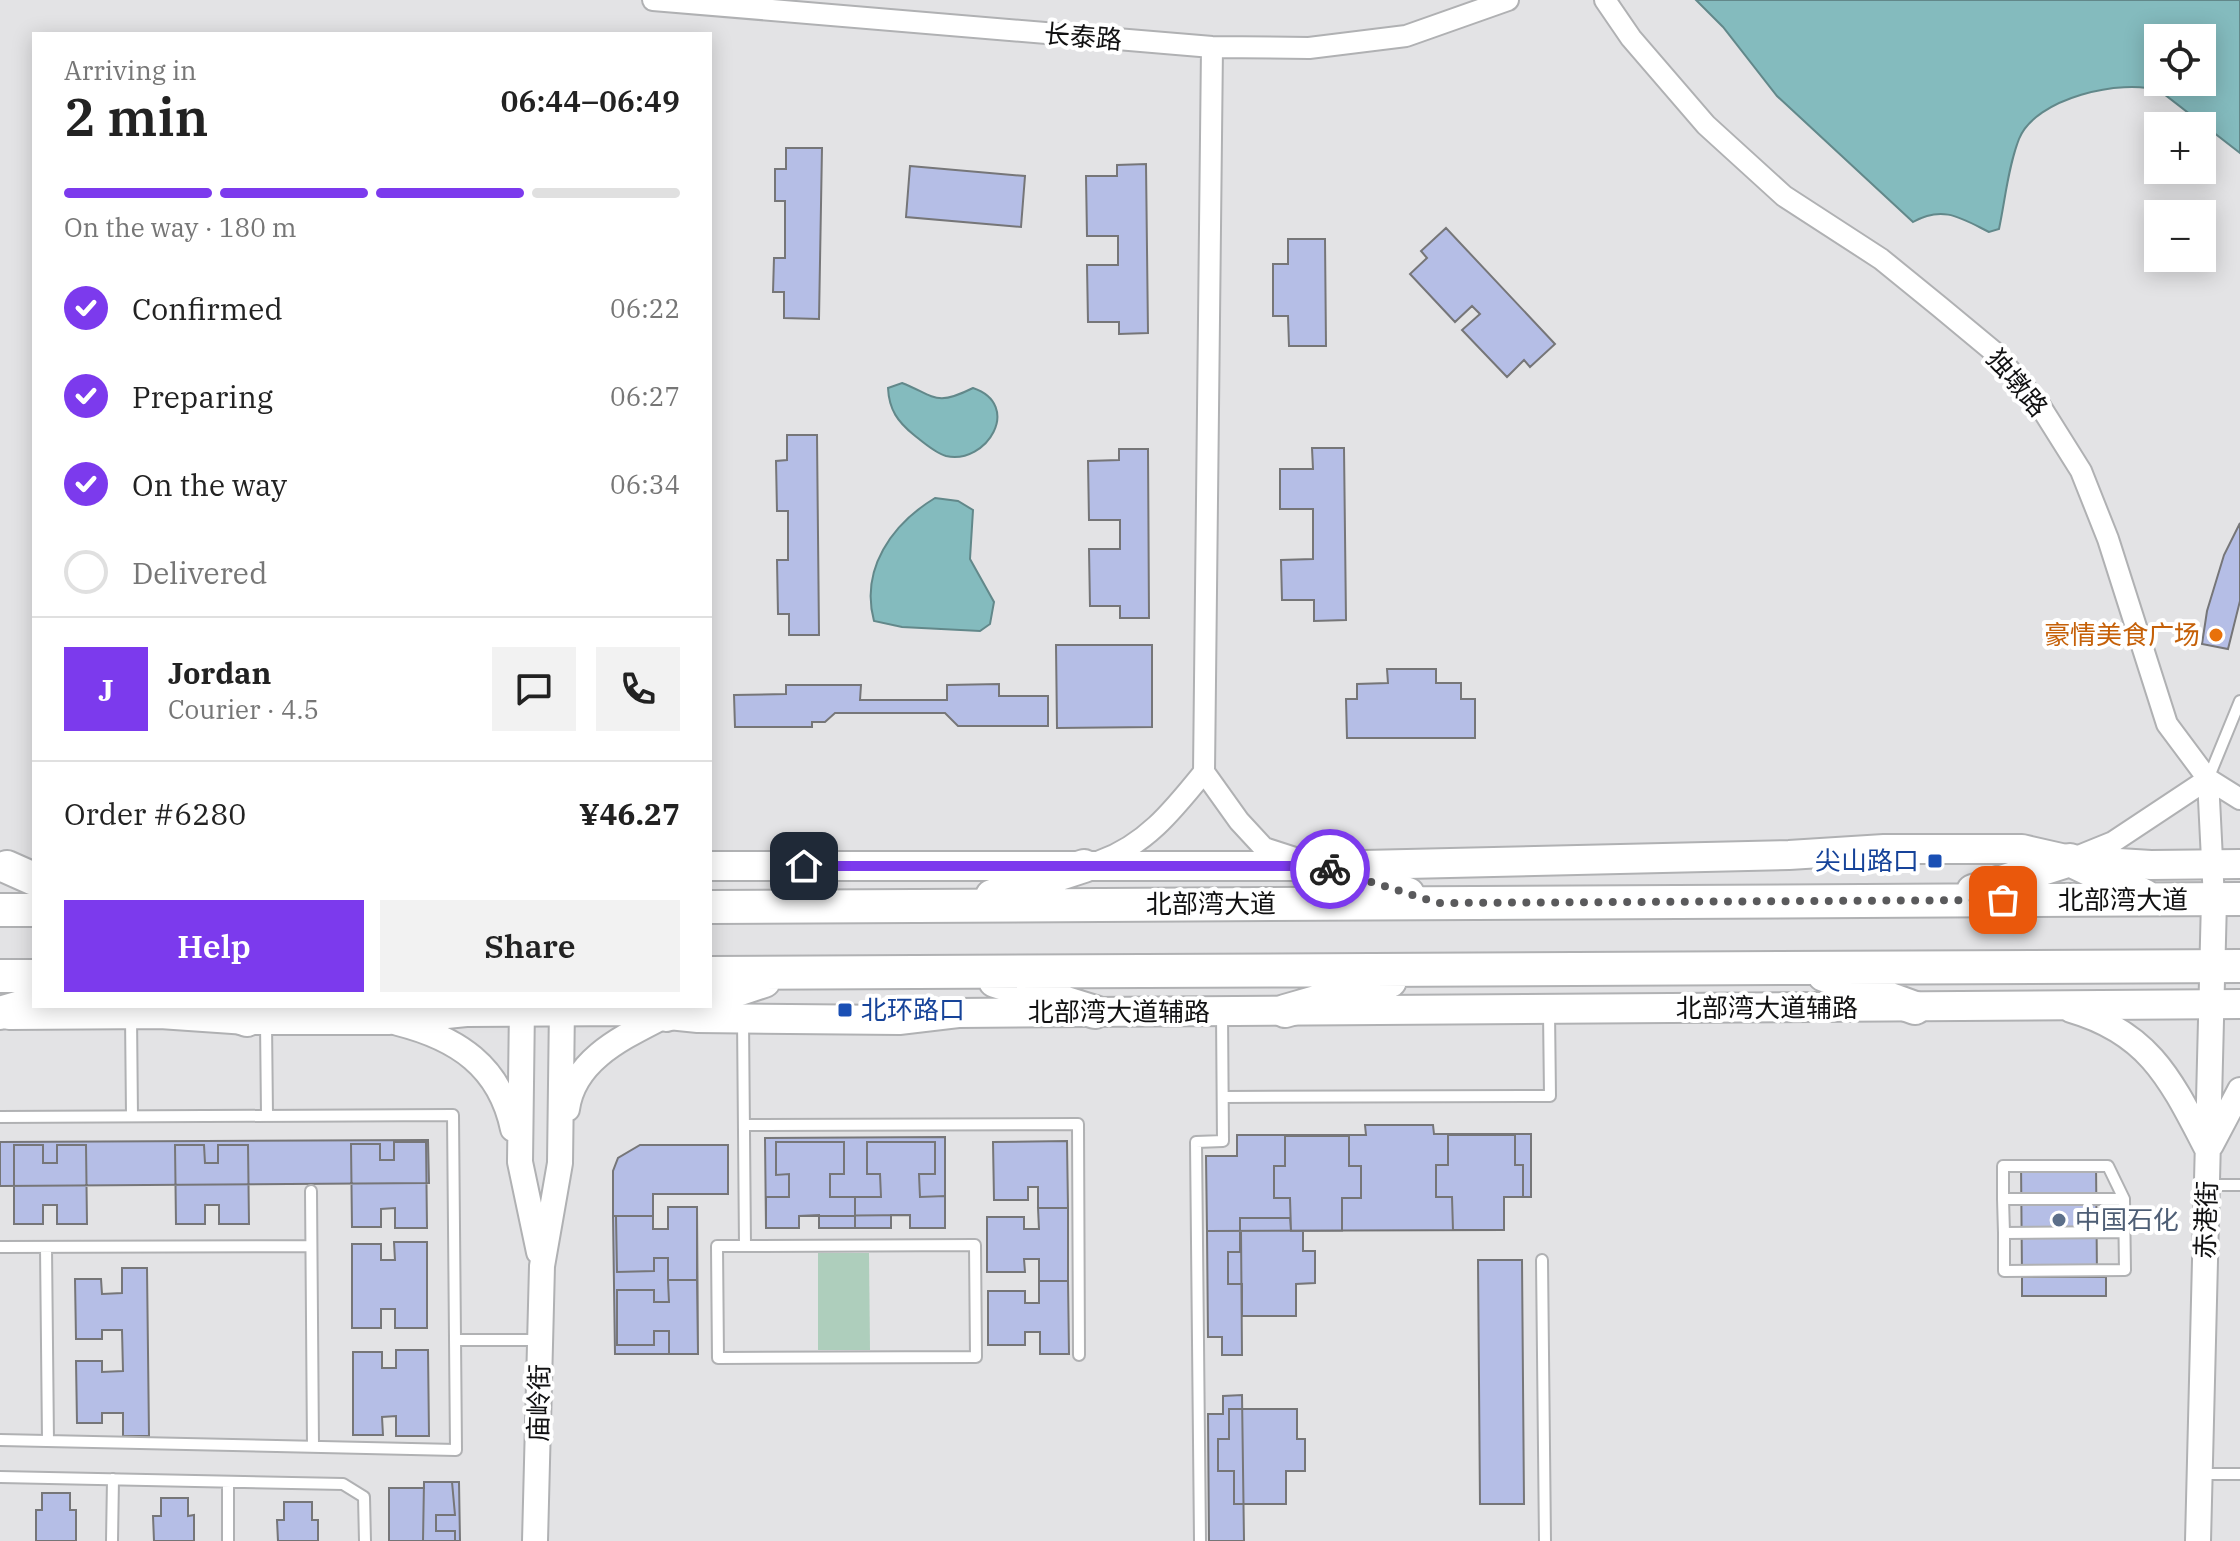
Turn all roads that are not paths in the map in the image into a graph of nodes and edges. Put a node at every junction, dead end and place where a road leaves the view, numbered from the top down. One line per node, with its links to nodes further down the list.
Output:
1 (653, 0): 4 (street, 长泰路)
2 (1508, 0): 4 (street, 长泰路)
3 (1605, 0): 8 (street, 独墩路)
4 (1212, 47): 7 (street)
5 (2240, 701): 6 (lane)
6 (2238, 714): 8 (lane)
7 (1204, 772): 13 (street); 14 (street)
8 (2208, 779): 9 (street); 10 (street); 11 (street)
9 (2240, 799)
10 (2070, 860): 11 (main road); 14 (main road); 15 (highway); 17 (highway)
11 (2226, 864): 16 (street)
12 (712, 866): 13 (main road)
13 (1084, 866): 14 (main road); 19 (highway)
14 (1320, 866): 18 (highway)
15 (2151, 900): 16 (highway, 北部湾大道); 17 (highway, 北部湾大道)
16 (2227, 900): 23 (street, 赤港街)
17 (1944, 901): 18 (highway, 北部湾大道)
18 (1438, 903): 19 (highway, 北部湾大道)
19 (961, 905): 20 (highway, 北部湾大道)
20 (712, 907)
21 (0, 910): 22 (highway)
22 (32, 910)
23 (2226, 966): 24 (highway); 33 (street, 赤港街)
24 (1802, 968): 25 (highway); 36 (highway)
25 (1429, 969): 26 (highway); 42 (highway)
26 (965, 972): 28 (highway); 43 (highway)
27 (712, 973): 28 (highway)
28 (787, 973): 31 (highway)
29 (0, 976): 30 (highway)
30 (32, 976)
31 (712, 998)
32 (32, 1004): 44 (highway)
33 (2226, 1005): 34 (main road, 北部湾大道辅路); 55 (street, 赤港街)
34 (2060, 1006): 36 (main road, 北部湾大道辅路); 55 (street)
35 (216, 1008): 47 (highway)
36 (1915, 1008): 40 (main road, 北部湾大道辅路)
37 (522, 1009): 38 (main road, 北部湾大道辅路); 48 (main road, 北部湾大道辅路); 56 (street, 庙岭街)
38 (562, 1009): 39 (main road, 北部湾大道辅路); 57 (street, 庙岭街)
39 (670, 1009): 46 (main road, 北部湾大道辅路); 57 (street)
40 (1549, 1010): 42 (main road, 北部湾大道辅路); 50 (lane)
41 (1222, 1011): 42 (main road, 北部湾大道辅路); 43 (main road, 北部湾大道辅路); 50 (lane)
42 (1285, 1011)
43 (1095, 1012): 46 (main road, 北部湾大道辅路)
44 (0, 1014): 45 (main road, 北部湾大道辅路)
45 (131, 1014): 47 (main road, 北部湾大道辅路); 51 (lane)
46 (743, 1019): 54 (lane)
47 (257, 1020): 48 (main road, 北部湾大道辅路); 52 (lane)
48 (388, 1020): 56 (street)
49 (2240, 1090): 55 (street)
50 (1223, 1097): 86 (lane)
51 (132, 1116): 52 (lane); 53 (lane)
52 (267, 1116): 71 (lane)
53 (0, 1117)
54 (744, 1125): 66 (lane); 73 (lane)
55 (2208, 1151): 58 (street, 赤港街)
56 (520, 1162): 70 (street, 庙岭街)
57 (560, 1163): 70 (street, 庙岭街)
58 (2207, 1185): 59 (lane); 77 (street, 赤港街)
59 (2240, 1185)
60 (311, 1191): 65 (lane)
61 (2003, 1199): 62 (lane); 62 (lane); 64 (lane)
62 (2124, 1199): 63 (lane)
63 (2124, 1232): 64 (lane); 64 (lane)
64 (2004, 1233)
65 (311, 1246): 68 (lane); 76 (lane)
66 (745, 1246): 66 (lane)
67 (0, 1247): 68 (lane)
68 (46, 1247): 75 (lane)
69 (1542, 1260): 87 (lane)
70 (542, 1266): 72 (street, 庙岭街)
71 (455, 1340): 72 (lane); 76 (lane)
72 (540, 1340): 85 (street, 庙岭街)
73 (1079, 1355)
74 (0, 1440): 75 (lane)
75 (48, 1441): 76 (lane)
76 (313, 1447)
77 (2200, 1474): 78 (lane); 88 (street, 赤港街)
78 (2240, 1474)
79 (0, 1477): 80 (lane)
80 (113, 1479): 81 (lane); 82 (lane)
81 (228, 1482): 83 (lane); 84 (lane)
82 (112, 1541)
83 (228, 1541)
84 (365, 1541)
85 (535, 1541)
86 (1200, 1541)
87 (1545, 1541)
88 (2198, 1541)

